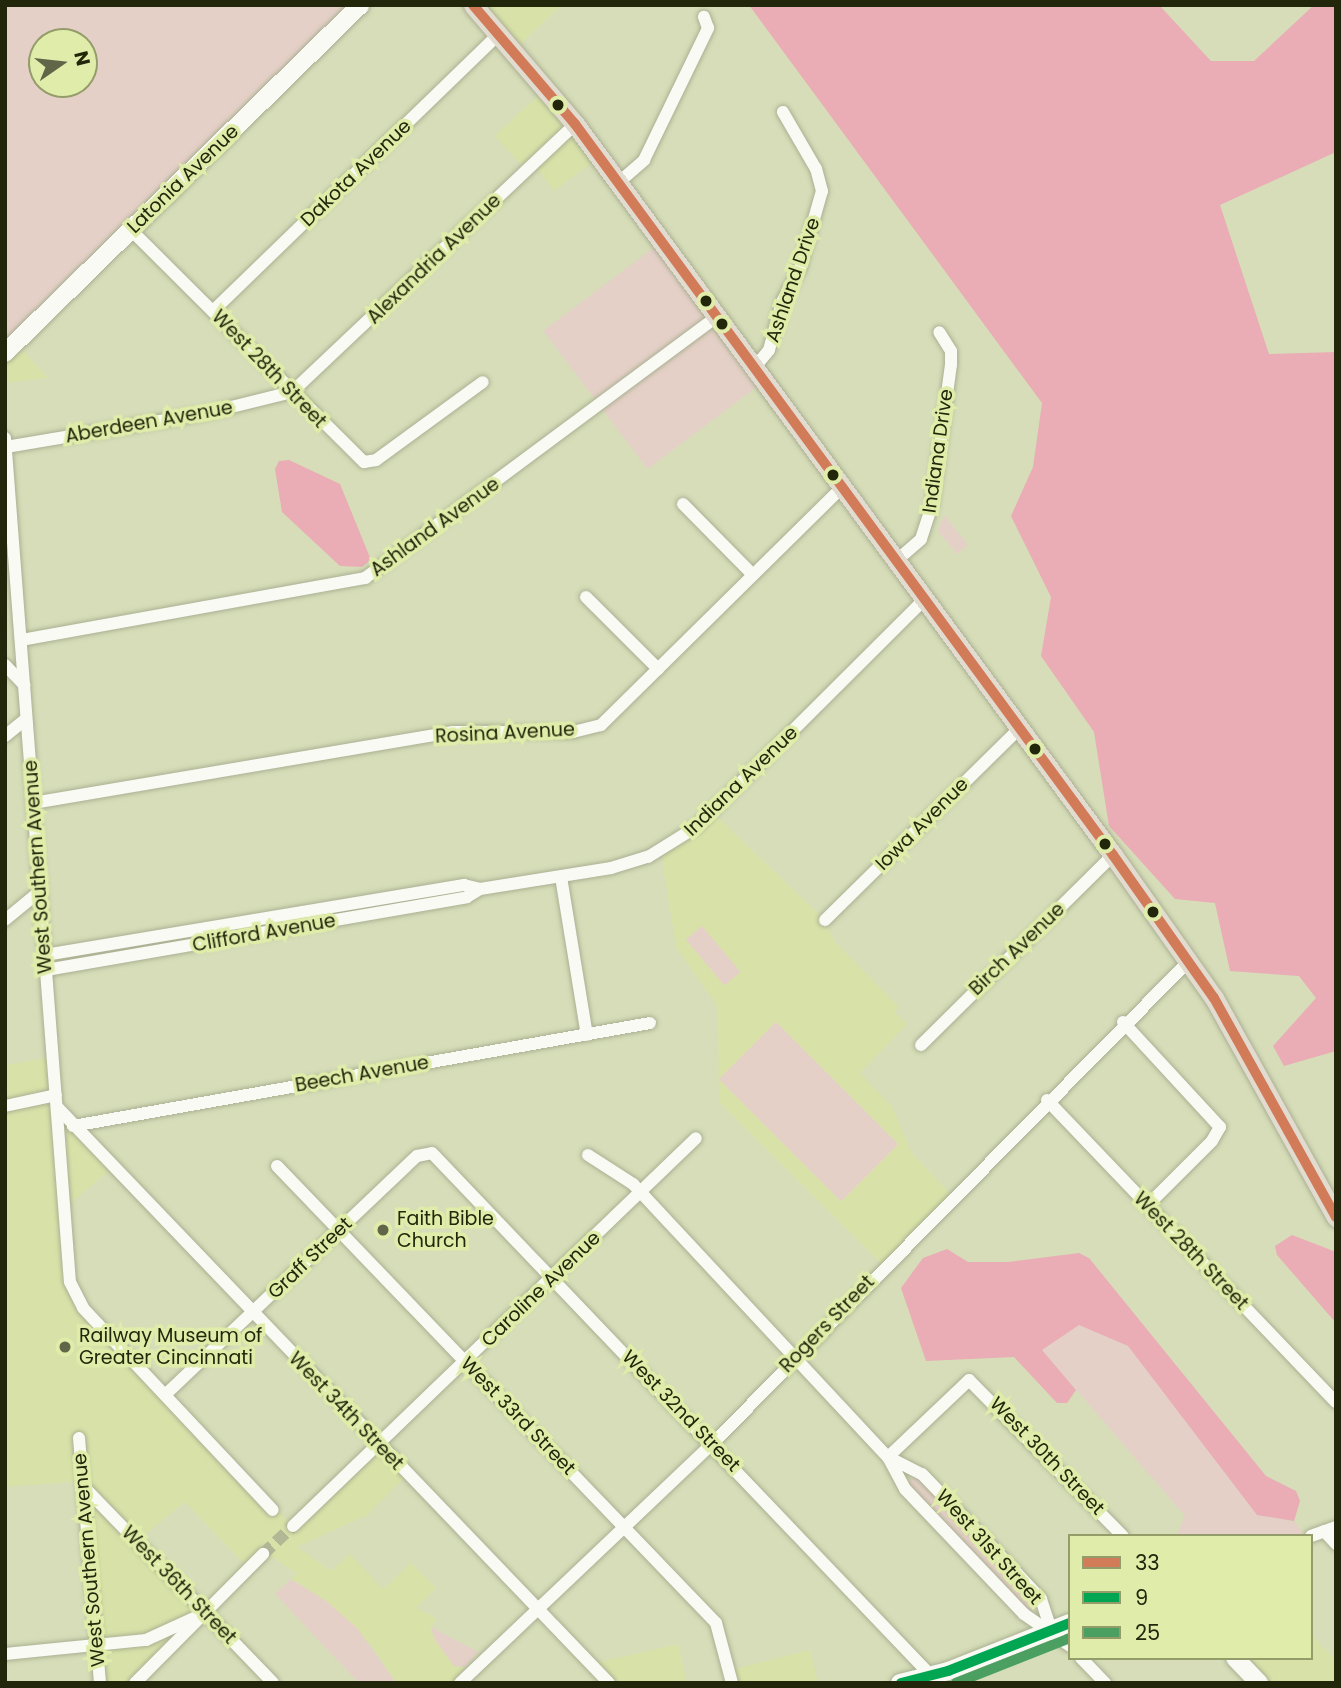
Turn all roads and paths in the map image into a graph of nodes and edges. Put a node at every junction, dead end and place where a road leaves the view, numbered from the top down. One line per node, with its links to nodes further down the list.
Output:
1 (360, 5): 8 (street, Latonia Avenue)
2 (473, 5): 4 (main road)
3 (704, 17): 7 (street)
4 (499, 34): 6 (main road); 9 (street, Dakota Avenue)
5 (783, 113): 13 (street, Ashland Drive)
6 (575, 124): 7 (main road); 15 (street, Alexandria Avenue)
7 (618, 183): 10 (main road)
8 (131, 230): 9 (street, West 28th Street); 12 (street, Latonia Avenue)
9 (213, 311): 15 (street, West 28th Street)
10 (717, 317): 13 (main road); 25 (street, Ashland Avenue)
11 (939, 332): 21 (street, Indiana Drive)
12 (5, 353)
13 (754, 368): 18 (main road)
14 (483, 382): 15 (street, West 28th Street)
15 (292, 392): 17 (street, Aberdeen Avenue)
16 (5, 438): 17 (street, West Southern Avenue)
17 (6, 447): 20 (street, West Southern Avenue)
18 (842, 487): 21 (main road); 22 (street, Rosina Avenue)
19 (683, 504): 22 (street)
20 (9, 545): 25 (street, West Southern Avenue)
21 (896, 561): 24 (main road)
22 (752, 574): 27 (street, Rosina Avenue)
23 (586, 597): 27 (street)
24 (925, 599): 30 (main road); 34 (street, Indiana Avenue)
25 (21, 640): 28 (street, West Southern Avenue)
26 (5, 665): 28 (street)
27 (658, 669): 32 (street, Rosina Avenue)
28 (24, 685): 29 (street, West Southern Avenue)
29 (26, 719): 31 (street); 32 (street, West Southern Avenue)
30 (1020, 728): 33 (main road); 38 (street, Iowa Avenue)
31 (5, 736)
32 (33, 803): 37 (street, West Southern Avenue)
33 (1113, 855): 41 (main road); 46 (street, Birch Avenue)
34 (561, 877): 35 (street, Indiana Avenue); 45 (street)
35 (514, 884): 36 (street, Clifford Avenue)
36 (480, 889): 40 (street, Clifford Avenue); 42 (street, Clifford Avenue)
37 (40, 891): 39 (street); 40 (street, West Southern Avenue)
38 (825, 919)
39 (5, 920)
40 (45, 956): 42 (street, West Southern Avenue)
41 (1189, 961): 43 (street, Rogers Street); 57 (main road)
42 (46, 970): 48 (street, West Southern Avenue)
43 (1124, 1022): 47 (street, Rogers Street); 56 (street)
44 (650, 1023): 45 (street, Beech Avenue)
45 (587, 1035): 50 (street, Beech Avenue)
46 (921, 1045)
47 (1046, 1100): 56 (street, West 28th Street); 61 (street, Rogers Street)
48 (57, 1101): 49 (street); 50 (street, West 34th Street); 63 (street, West Southern Avenue)
49 (5, 1106)
50 (73, 1126): 60 (street, West 34th Street)
51 (696, 1138): 55 (street, Caroline Avenue)
52 (427, 1152): 58 (street, Graff Street); 59 (street, West 32nd Street)
53 (588, 1155): 55 (street, West 31st Street)
54 (277, 1166): 58 (street, West 33rd Street)
55 (640, 1194): 59 (street, Caroline Avenue); 61 (street, West 31st Street)
56 (1148, 1205): 64 (street, West 28th Street)
57 (1336, 1217)
58 (339, 1230): 60 (street, Graff Street); 62 (street, West 33rd Street)
59 (553, 1278): 62 (street, Caroline Avenue); 66 (street, West 32nd Street)
60 (253, 1313): 63 (street, Graff Street); 67 (street, West 34th Street)
61 (794, 1358): 66 (street, Rogers Street); 68 (street, West 31st Street)
62 (466, 1362): 67 (street, Caroline Avenue); 72 (street, West 33rd Street)
63 (165, 1395): 70 (street)
64 (1336, 1402)
65 (79, 1438): 69 (street, West Southern Avenue)
66 (712, 1444): 72 (street, Rogers Street); 89 (street, West 32nd Street)
67 (378, 1445): 71 (street, Caroline Avenue); 77 (street, West 34th Street)
68 (888, 1457): 74 (street, West 30th Street); 80 (street, West 31st Street); 80 (street, West 31st Street)
69 (84, 1487): 78 (street, West 36th Street); 82 (street, West Southern Avenue)
70 (273, 1510)
71 (293, 1526)
72 (624, 1528): 77 (street, Rogers Street); 94 (street, West 33rd Street)
73 (1324, 1532): 75 (street)
74 (1121, 1534)
75 (1336, 1544)
76 (263, 1553): 78 (street)
77 (538, 1608): 92 (street, Rogers Street); 93 (street, West 34th Street)
78 (205, 1613): 81 (street); 87 (street); 91 (street, West 36th Street)
79 (1068, 1624): 80 (street)
80 (1051, 1630): 83 (street); 89 (street)
81 (146, 1640): 82 (street); 87 (street)
82 (96, 1644): 84 (street); 88 (street, West Southern Avenue)
83 (1068, 1644)
84 (5, 1654)
85 (1084, 1660): 96 (street)
86 (1237, 1660): 97 (street)
87 (147, 1670): 90 (street)
88 (102, 1680)
89 (932, 1680): 95 (street)
90 (135, 1683)
91 (273, 1683)
92 (460, 1683)
93 (609, 1683)
94 (732, 1683)
95 (900, 1683)
96 (1105, 1683)
97 (1259, 1683)

